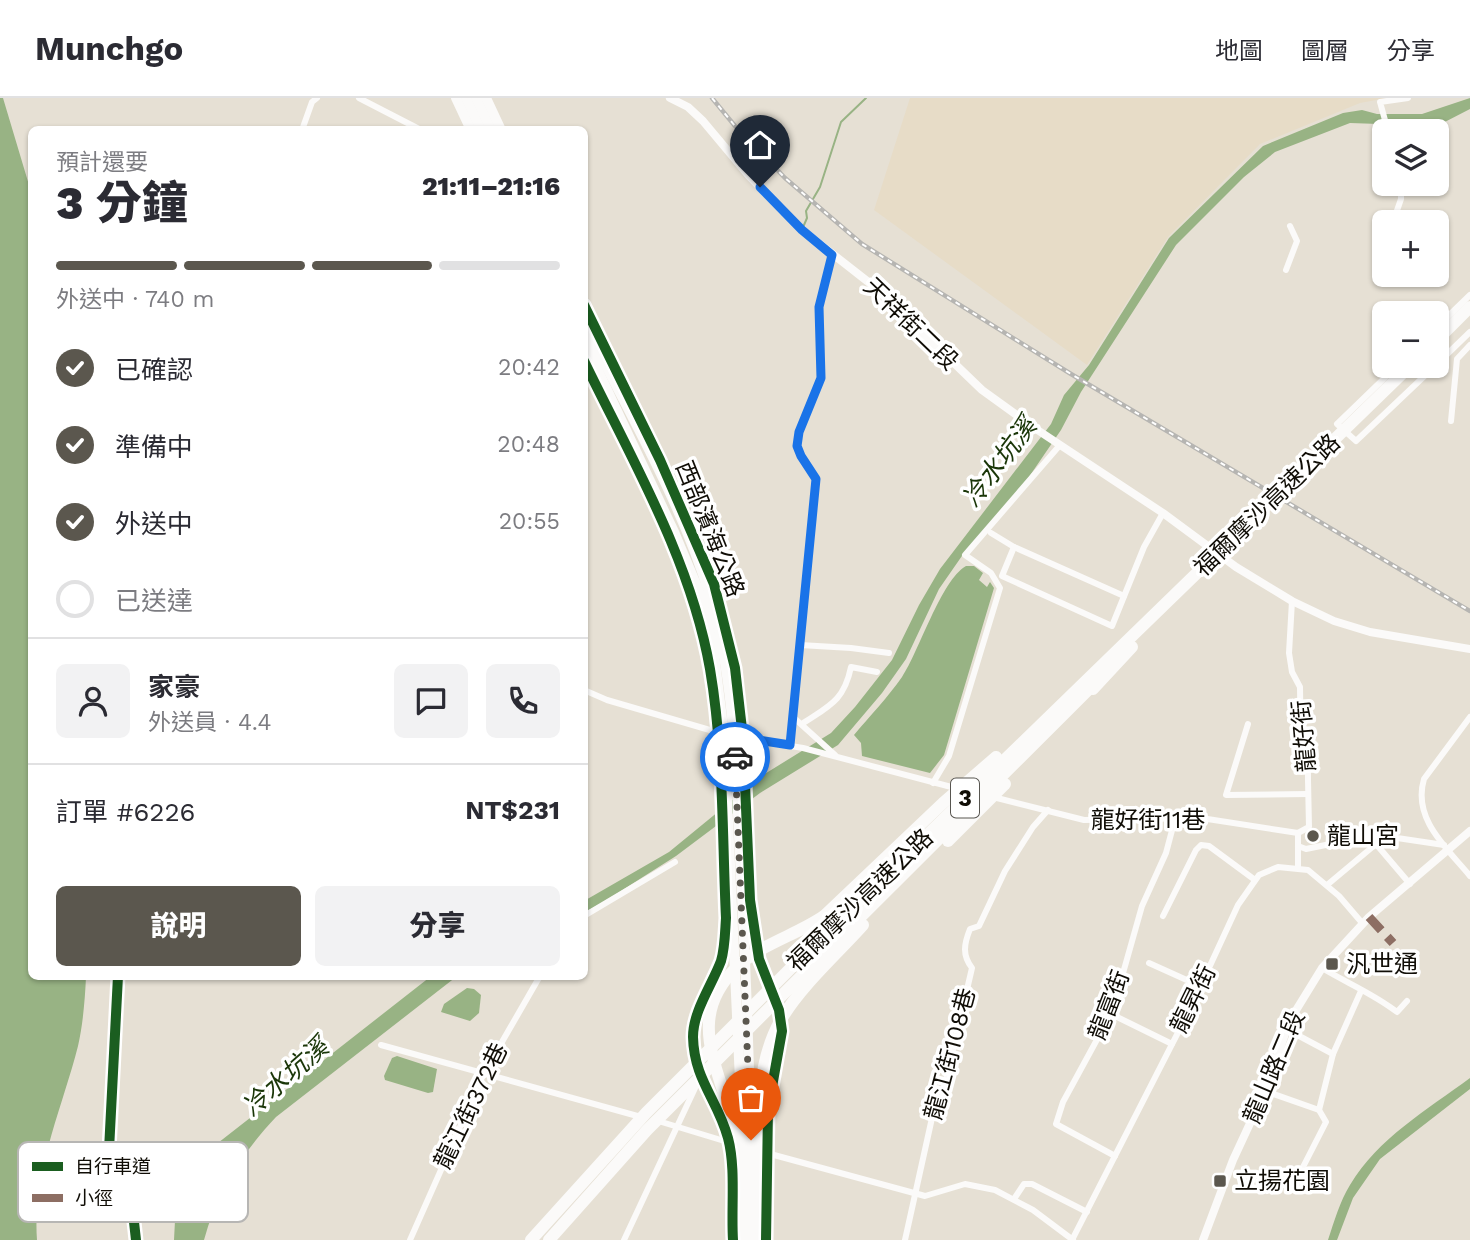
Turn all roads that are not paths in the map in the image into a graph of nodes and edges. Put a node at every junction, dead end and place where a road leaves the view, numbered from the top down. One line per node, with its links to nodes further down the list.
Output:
1 (317, 98): 10 (street)
2 (359, 98): 11 (street)
3 (456, 98): 12 (main road)
4 (466, 98): 13 (highway)
5 (476, 98): 14 (highway)
6 (486, 98): 15 (main road)
7 (670, 98): 17 (street, 天祥街二段)
8 (1408, 98): 9 (street)
9 (1385, 119)
10 (303, 126)
11 (413, 126)
12 (469, 126)
13 (479, 126)
14 (489, 126)
15 (499, 126)
16 (1290, 226): 18 (street)
17 (832, 255): 37 (street, 天祥街二段); 43 (street)
18 (1286, 270)
19 (1470, 299): 21 (street); 23 (highway)
20 (588, 313): 53 (main road, 西部濱海公路)
21 (1449, 317)
22 (1470, 318): 26 (highway)
23 (1449, 325)
24 (1470, 332): 28 (street)
25 (588, 338): 53 (highway)
26 (1449, 338)
27 (1470, 345): 36 (street)
28 (1449, 352)
29 (588, 369): 53 (main road, 西部濱海公路)
30 (1385, 378): 35 (street)
31 (1398, 378): 54 (highway, 福爾摩沙高速公路 / 3)
32 (1409, 378): 44 (highway, 福爾摩沙高速公路 / 3)
33 (1415, 378): 35 (street)
34 (1422, 378): 35 (street)
35 (1419, 381)
36 (1451, 421)
37 (1058, 443): 38 (street); 58 (street)
38 (1163, 513): 41 (street); 42 (street)
39 (991, 533): 40 (street)
40 (1014, 547): 41 (street); 41 (street)
41 (1124, 596)
42 (1292, 601): 45 (street); 59 (street, 龍好街)
43 (800, 645): 46 (street); 49 (street)
44 (1132, 646): 101 (highway, 福爾摩沙高速公路 / 3); 105 (highway)
45 (1470, 649)
46 (889, 653)
47 (877, 672): 51 (street)
48 (588, 692): 53 (street, 龍好街11巷)
49 (793, 717): 51 (street); 55 (street)
50 (1470, 717): 66 (street)
51 (802, 724): 56 (street)
52 (1248, 724): 59 (street)
53 (729, 735): 55 (street, 龍好街11巷); 57 (highway); 64 (highway)
54 (1021, 743): 100 (highway, 福爾摩沙高速公路 / 3); 103 (highway)
55 (790, 745): 56 (street, 龍好街11巷)
56 (833, 754): 58 (street, 龍好街11巷)
57 (741, 781): 104 (highway); 105 (main road)
58 (933, 783): 60 (street, 龍好街11巷)
59 (1308, 794): 63 (street, 龍好街)
60 (1048, 810): 61 (street, 龍好街11巷); 96 (street, 龍江街108巷)
61 (1175, 818): 63 (street, 龍好街11巷); 82 (street, 龍富街)
62 (1470, 831): 66 (street, 龍山路二段)
63 (1298, 834): 65 (street, 龍好街)
64 (725, 835): 88 (main road); 103 (highway)
65 (1298, 846): 66 (street); 68 (street, 龍好街)
66 (1446, 848): 69 (street); 71 (street, 龍山路二段)
67 (675, 862): 73 (street)
68 (1298, 868): 70 (street); 72 (street)
69 (1470, 876)
70 (1255, 880): 74 (street); 79 (street, 龍昇街)
71 (1410, 884): 72 (street); 75 (street, 龍山路二段)
72 (1327, 886): 75 (street)
73 (588, 914)
74 (1163, 916)
75 (1363, 924): 77 (street, 龍山路二段)
76 (1149, 963): 79 (street)
77 (1322, 968): 80 (street); 83 (street, 龍山路二段)
78 (538, 980): 87 (street, 龍江街372巷)
79 (1200, 986): 84 (street, 龍昇街)
80 (1361, 991): 81 (street); 86 (street)
81 (1407, 1000)
82 (1111, 1014): 84 (street); 94 (street, 龍富街)
83 (1286, 1029): 86 (street); 89 (street, 龍山路二段)
84 (1172, 1044): 94 (street, 龍昇街)
85 (381, 1045): 87 (street)
86 (1333, 1054): 90 (street)
87 (483, 1075): 91 (street); 99 (street, 龍江街372巷)
88 (702, 1080): 91 (street); 103 (main road)
89 (1265, 1090): 90 (street); 108 (street, 龍山路二段)
90 (1319, 1110): 95 (street)
91 (677, 1126): 92 (street); 102 (street)
92 (720, 1140)
93 (774, 1155): 96 (street)
94 (1115, 1156): 98 (street, 龍昇街)
95 (1302, 1168)
96 (916, 1194): 97 (street); 106 (street, 龍江街108巷)
97 (1014, 1199): 98 (street); 107 (street)
98 (1087, 1212): 107 (street, 龍昇街)
99 (410, 1240)
100 (531, 1240)
101 (549, 1240)
102 (624, 1240)
103 (738, 1240)
104 (753, 1240)
105 (764, 1240)
106 (905, 1240)
107 (1072, 1240)
108 (1203, 1240)

